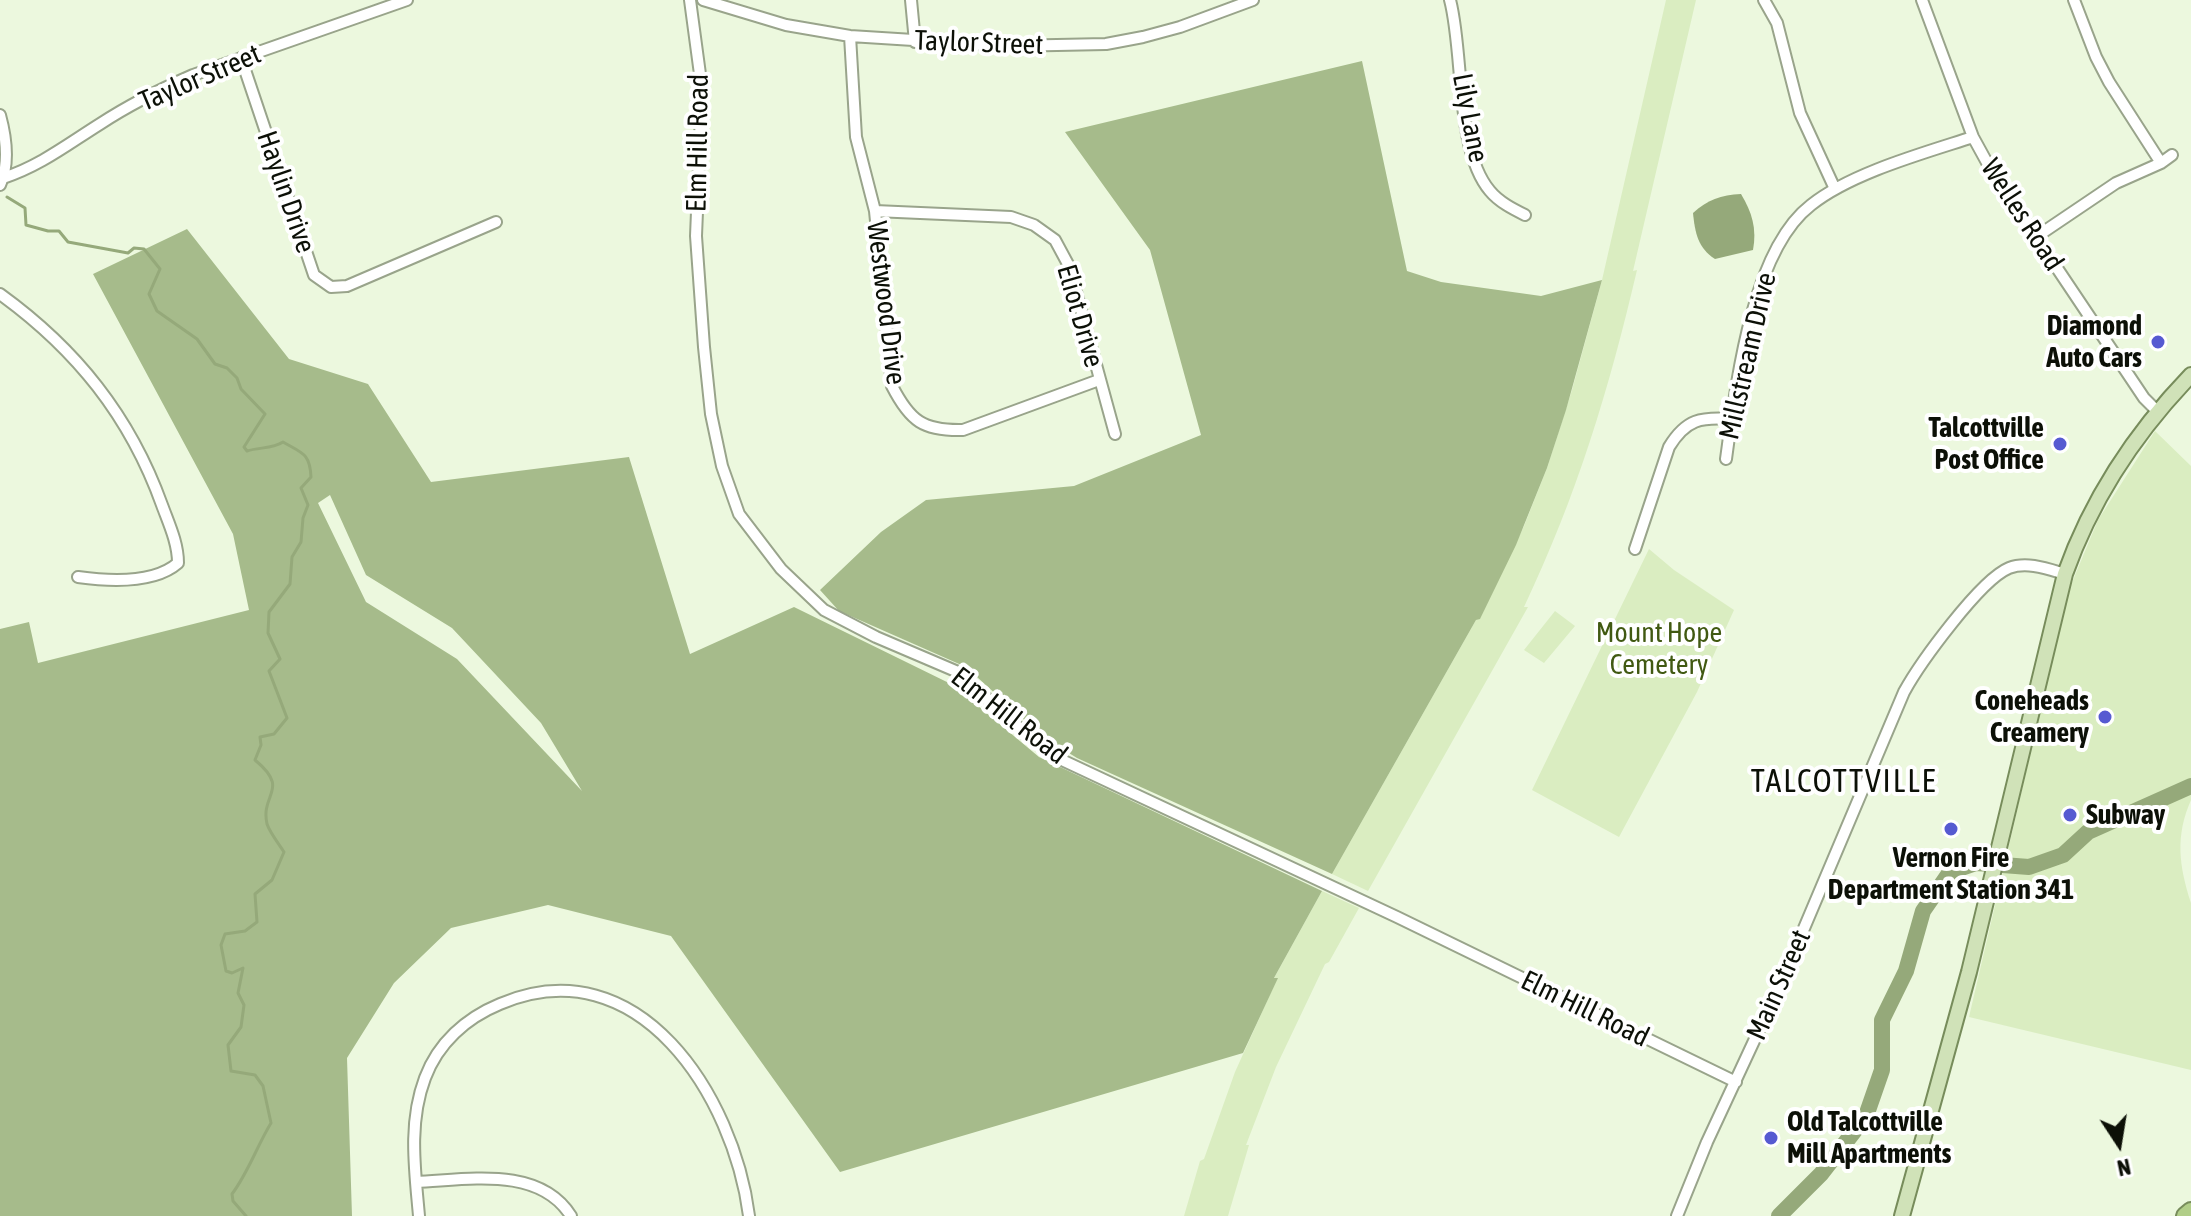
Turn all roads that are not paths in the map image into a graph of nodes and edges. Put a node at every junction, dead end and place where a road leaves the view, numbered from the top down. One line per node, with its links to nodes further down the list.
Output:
1 (407, 0): 12 (street, Taylor Street)
2 (690, 0): 33 (street, Elm Hill Road)
3 (703, 0): 10 (street, Taylor Street)
4 (911, 0): 11 (street)
5 (1253, 0): 11 (street, Taylor Street)
6 (1450, 0): 20 (street, Lily Lane)
7 (1764, 0): 18 (street)
8 (1922, 0): 14 (street, Welles Road)
9 (2074, 0): 16 (street)
10 (850, 36): 11 (street, Taylor Street); 19 (street, Westwood Drive)
11 (915, 42)
12 (241, 58): 17 (street, Taylor Street); 21 (street, Haylin Drive)
13 (0, 115): 17 (street)
14 (1973, 137): 18 (street, Millstream Drive); 22 (street, Welles Road)
15 (2172, 155): 16 (street)
16 (2161, 163): 22 (street)
17 (2, 181)
18 (1835, 189): 27 (street, Millstream Drive)
19 (875, 211): 25 (street, Eliot Drive); 25 (street, Westwood Drive)
20 (1525, 215)
21 (496, 222)
22 (2036, 237): 26 (street, Welles Road)
23 (0, 294): 32 (street)
24 (2191, 375): 26 (main road)
25 (1099, 380): 28 (street, Eliot Drive)
26 (2157, 411): 31 (main road)
27 (1731, 419): 29 (street, Millstream Drive); 30 (street)
28 (1115, 434)
29 (1726, 459)
30 (1635, 549)
31 (2065, 574): 33 (street, Main Street); 40 (main road)
32 (78, 577)
33 (1736, 1082): 39 (street, Main Street)
34 (416, 1182): 36 (street); 37 (street); 38 (street)
35 (2191, 1211): 41 (highway)
36 (419, 1216)
37 (571, 1216)
38 (749, 1216)
39 (1677, 1216)
40 (1902, 1216)
41 (2185, 1216)

